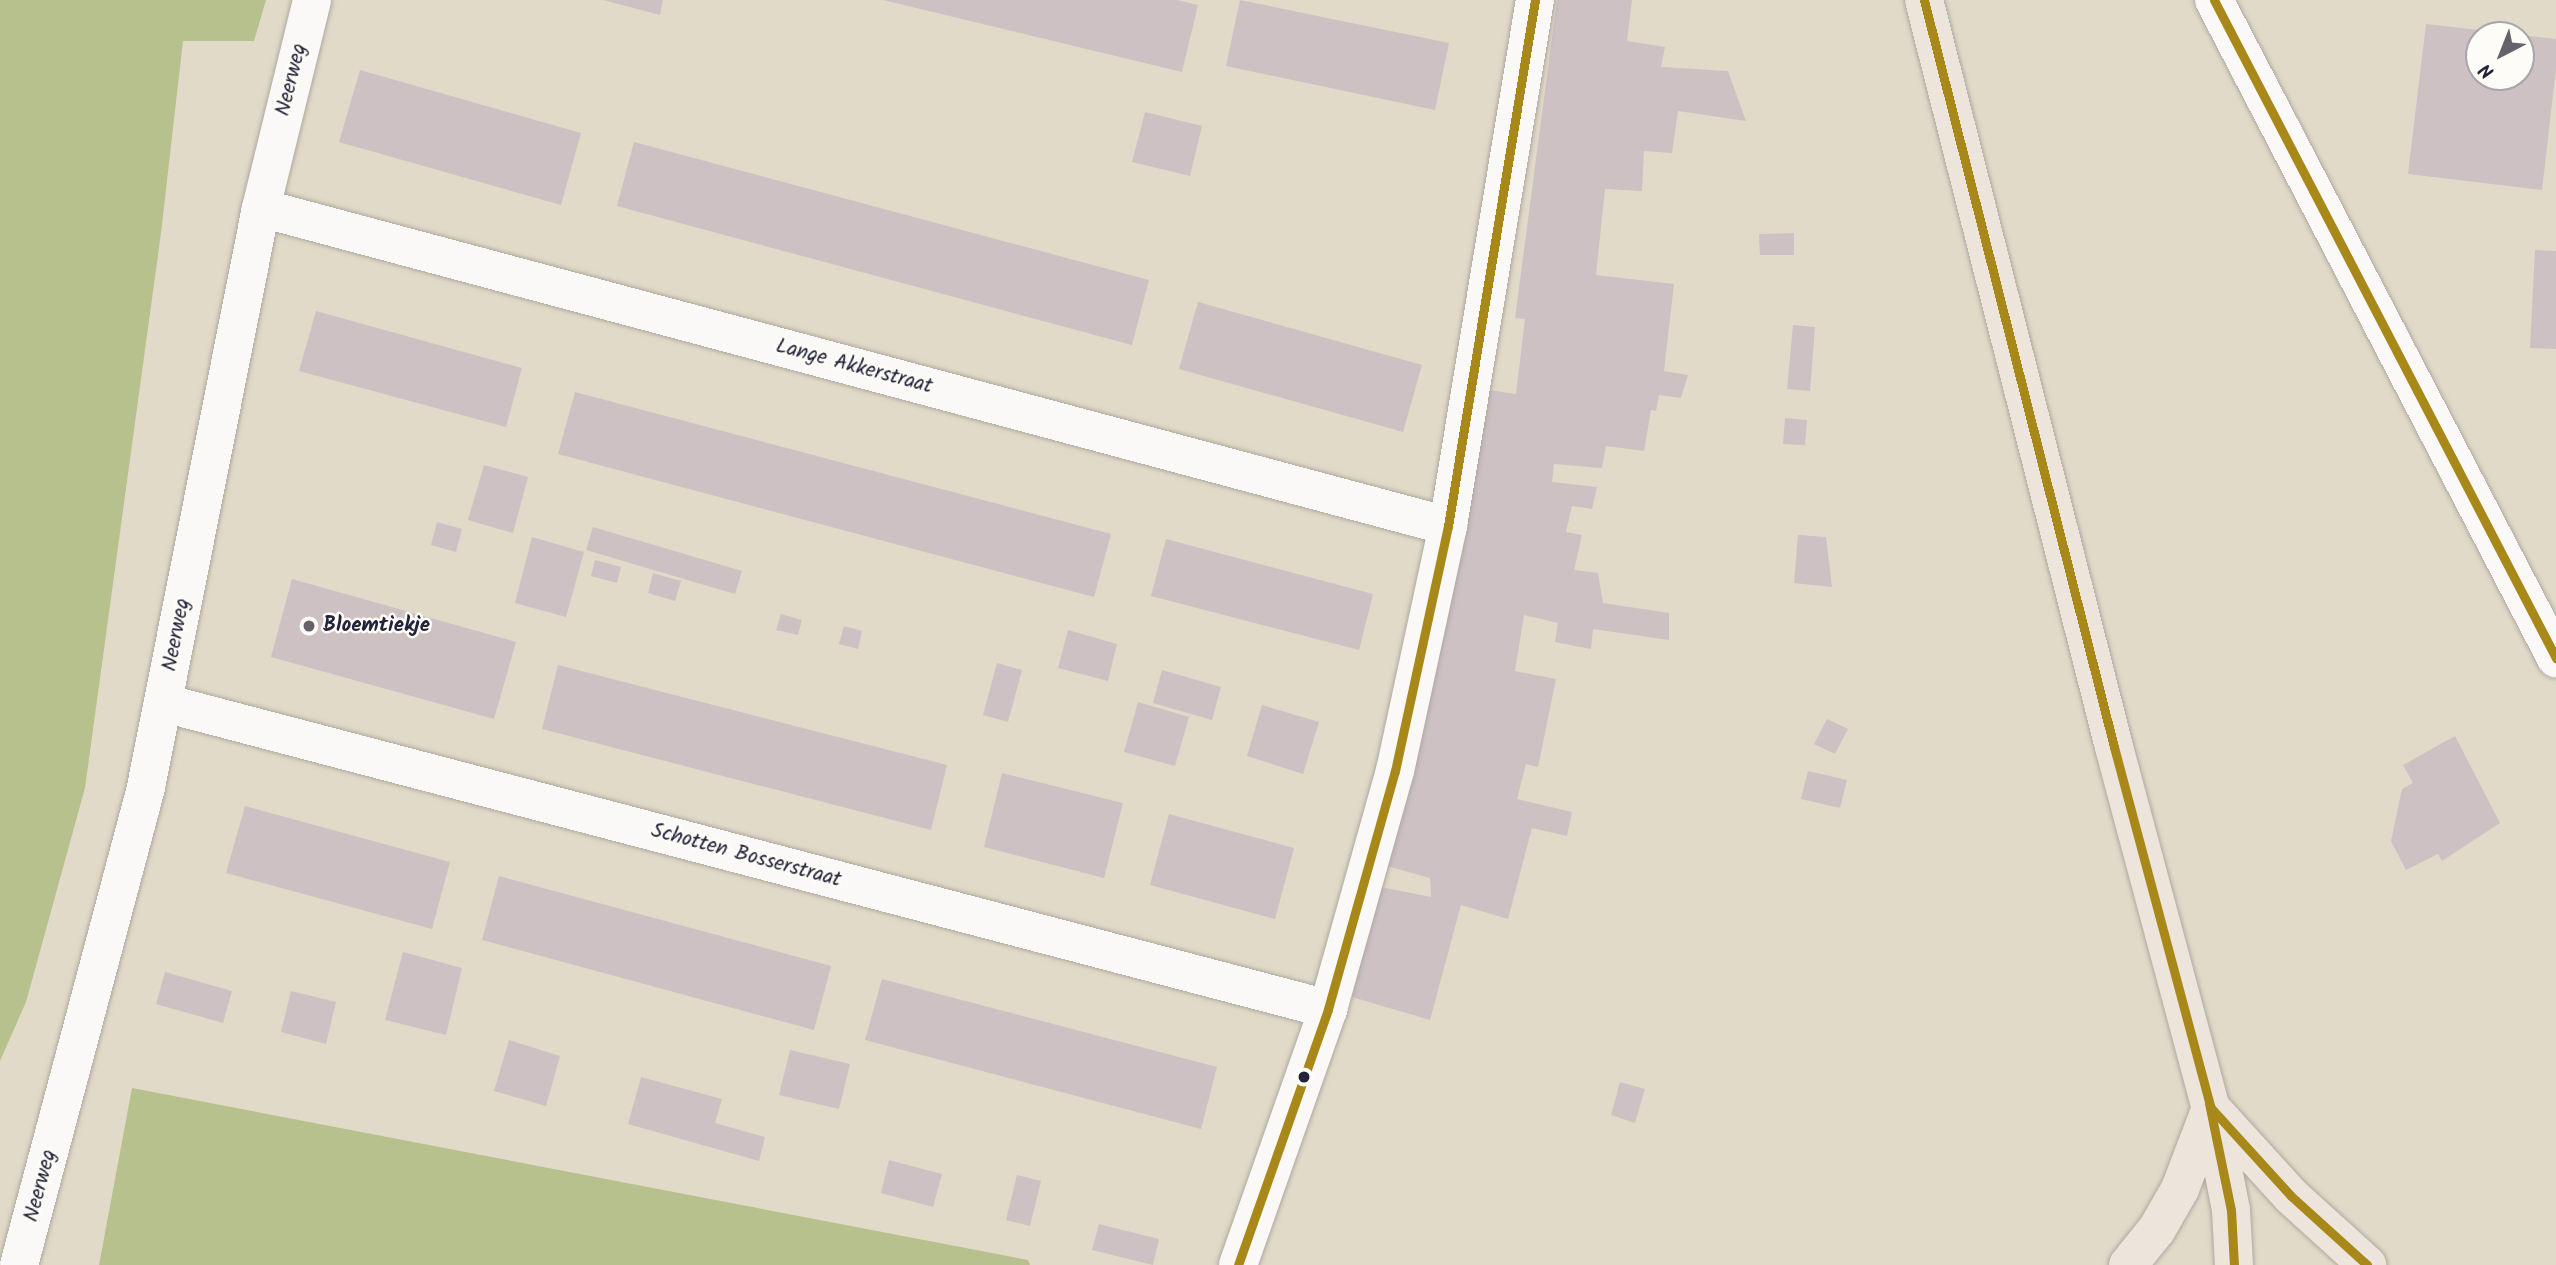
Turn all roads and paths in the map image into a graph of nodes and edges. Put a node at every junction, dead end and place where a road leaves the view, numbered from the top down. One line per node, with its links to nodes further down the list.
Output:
1 (312, 0): 5 (street, Neerweg)
2 (1535, 0): 6 (street)
3 (1924, 0): 10 (main road)
4 (2214, 0): 7 (street)
5 (261, 208): 6 (street, Lange Akkerstraat); 8 (street, Neerweg)
6 (1448, 526): 9 (street)
7 (2556, 658)
8 (164, 703): 9 (street, Schotten Bosserstraat); 11 (street, Neerweg)
9 (1328, 1009): 12 (street)
10 (2211, 1108): 13 (main road); 14 (main road); 15 (main road)
11 (19, 1265)
12 (1238, 1265)
13 (2128, 1265)
14 (2234, 1265)
15 (2367, 1265)

